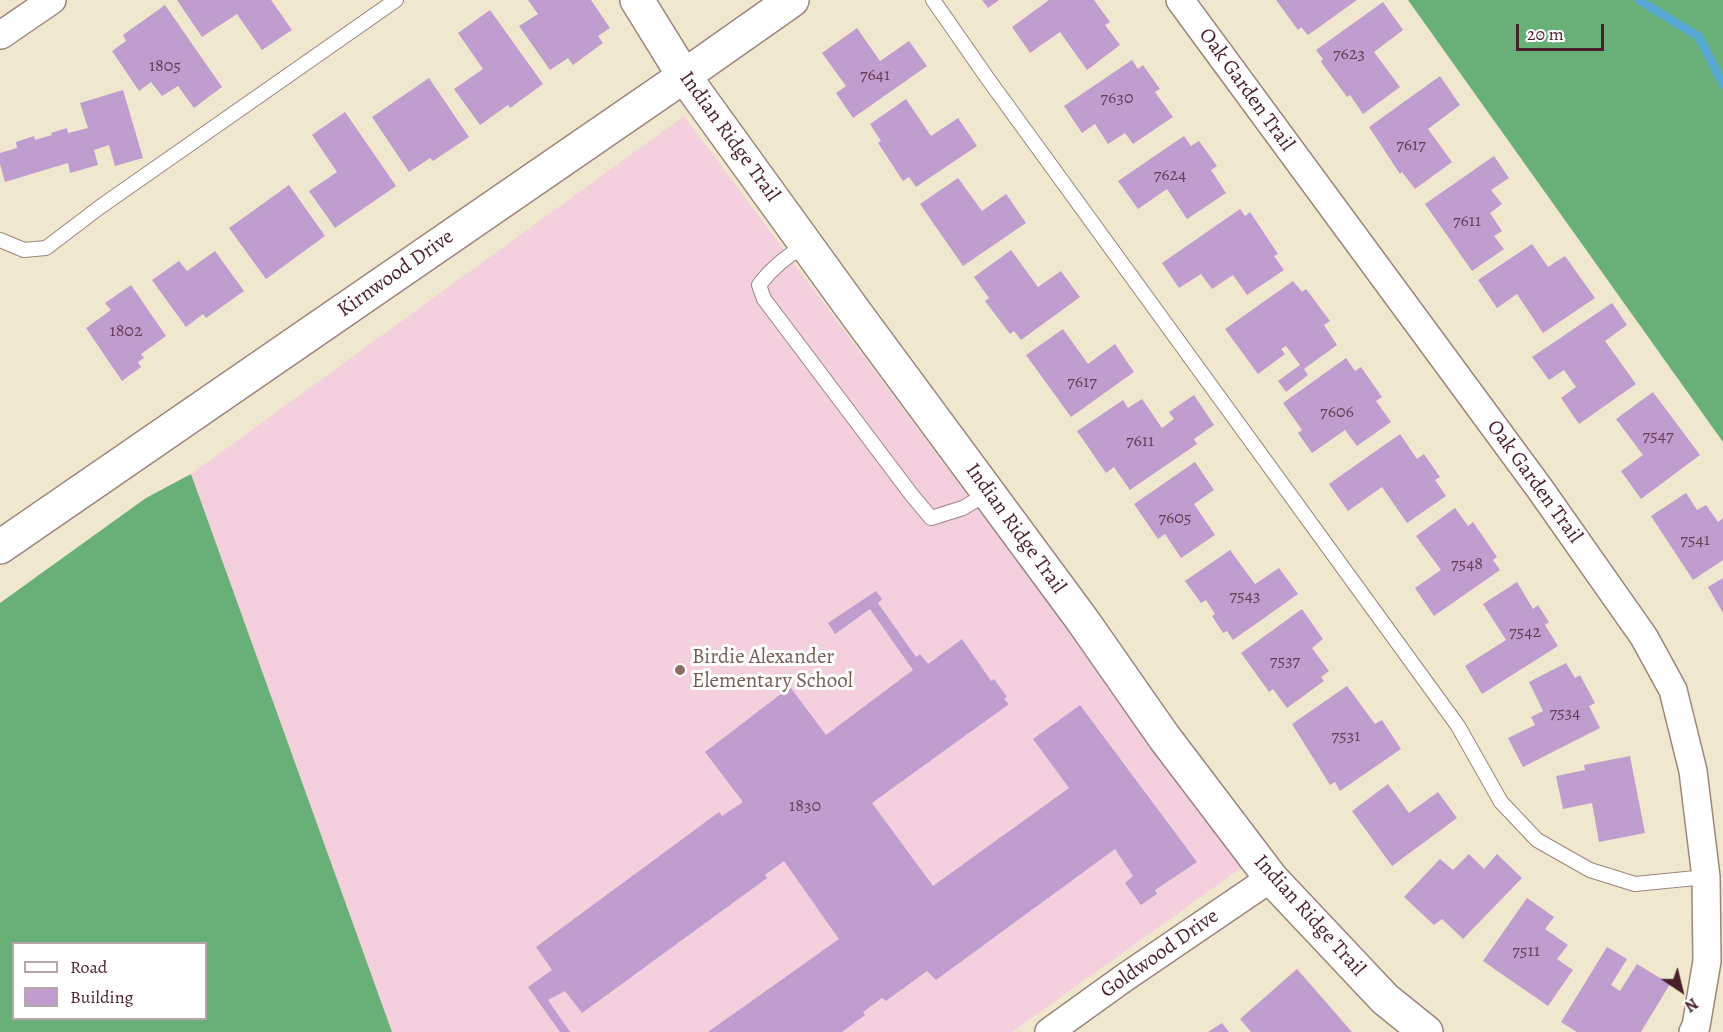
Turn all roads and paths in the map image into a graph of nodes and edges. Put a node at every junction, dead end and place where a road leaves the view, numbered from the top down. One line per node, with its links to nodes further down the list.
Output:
1 (52, 0): 7 (street)
2 (396, 0): 9 (lane)
3 (637, 0): 8 (street, Indian Ridge Trail)
4 (792, 0): 8 (street, Kirnwood Drive)
5 (933, 0): 13 (lane)
6 (1180, 0): 13 (street, Oak Garden Trail)
7 (1, 35)
8 (684, 76): 10 (street, Indian Ridge Trail); 12 (street, Kirnwood Drive)
9 (0, 240)
10 (806, 244): 11 (street, Indian Ridge Trail); 11 (lane)
11 (988, 492): 14 (street, Indian Ridge Trail)
12 (0, 547)
13 (1706, 877): 17 (street, Oak Garden Trail)
14 (1271, 878): 15 (street, Goldwood Drive); 16 (street, Indian Ridge Trail)
15 (1049, 1032)
16 (1425, 1032)
17 (1693, 1032)

